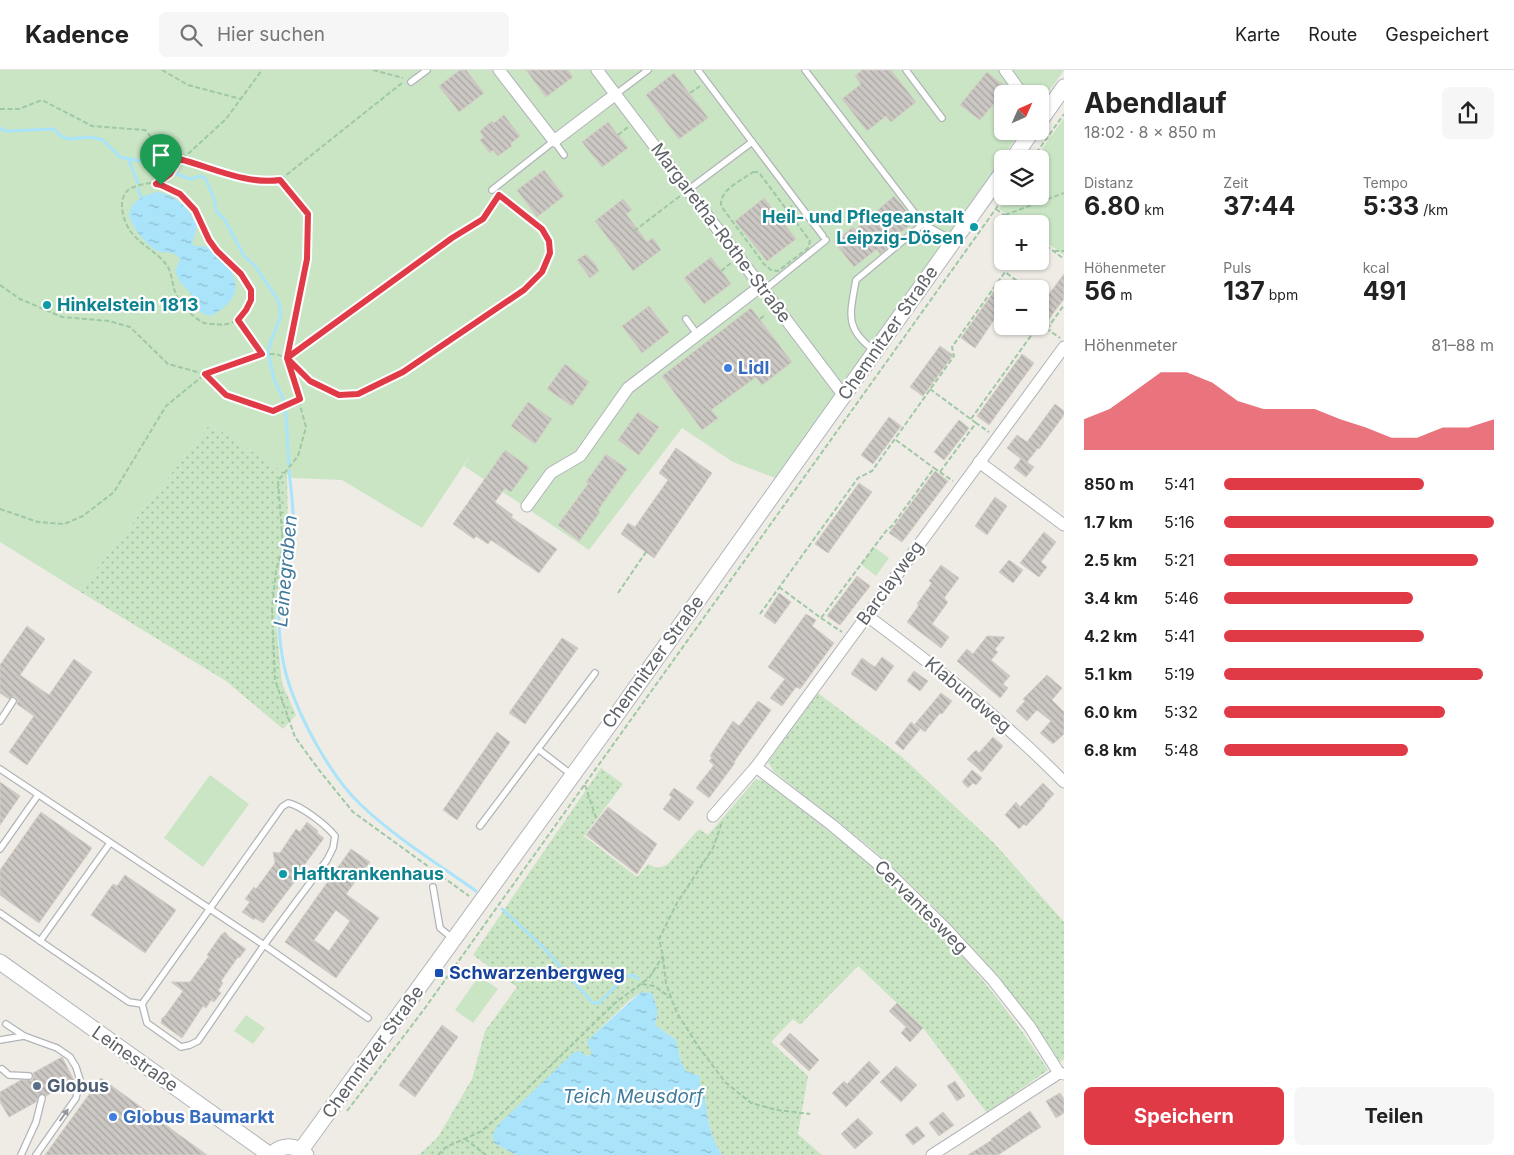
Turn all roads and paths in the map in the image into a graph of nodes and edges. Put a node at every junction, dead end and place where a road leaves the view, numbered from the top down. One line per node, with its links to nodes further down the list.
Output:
1 (162, 70): 18 (path)
2 (262, 70): 18 (path)
3 (373, 70): 28 (path)
4 (427, 70): 13 (lane)
5 (499, 70): 23 (street)
6 (597, 70): 16 (street, Margaretha-Rothe-Straße)
7 (648, 70): 16 (lane)
8 (698, 70): 12 (lane)
9 (805, 70): 40 (lane)
10 (906, 70): 22 (lane)
11 (1005, 70): 14 (street)
12 (706, 81): 17 (path); 24 (lane)
13 (411, 82)
14 (1016, 85)
15 (1064, 87): 19 (main road)
16 (616, 94): 23 (street); 32 (street, Margaretha-Rothe-Straße)
17 (690, 94)
18 (241, 99): 27 (path)
19 (1049, 107)
20 (0, 110): 27 (path)
21 (1064, 114): 25 (path)
22 (942, 118)
23 (554, 142): 26 (lane); 31 (lane)
24 (752, 142): 32 (lane); 34 (lane)
25 (1038, 150)
26 (564, 155)
27 (179, 159): 28 (path); 29 (path)
28 (280, 180): 65 (path)
29 (156, 184): 55 (path); 55 (path)
30 (994, 184): 42 (main road, Chemnitzer Straße)
31 (492, 190)
32 (688, 190): 41 (path); 50 (street, Margaretha-Rothe-Straße)
33 (1064, 193): 38 (path)
34 (798, 202): 37 (path); 50 (lane)
35 (999, 205): 36 (path)
36 (996, 209): 38 (path); 96 (path)
37 (787, 210): 37 (path); 39 (path)
38 (1004, 215)
39 (779, 216)
40 (923, 224): 42 (lane); 63 (lane)
41 (634, 230)
42 (954, 241): 63 (main road, Chemnitzer Straße)
43 (1049, 247): 44 (path)
44 (1054, 251): 45 (path); 46 (path)
45 (1064, 251)
46 (1064, 259)
47 (999, 280): 48 (path)
48 (1016, 280)
49 (0, 285): 66 (path)
50 (763, 288): 59 (street); 68 (street, Margaretha-Rothe-Straße)
51 (994, 288): 67 (path)
52 (1064, 305): 57 (path)
53 (767, 314): 56 (path)
54 (686, 319): 59 (lane)
55 (238, 320): 64 (path)
56 (760, 320)
57 (1049, 324)
58 (1049, 330): 61 (path)
59 (697, 334): 78 (street)
60 (1032, 335): 70 (path)
61 (1064, 340)
62 (1064, 348): 72 (street, Barclayweg)
63 (876, 352): 68 (main road, Chemnitzer Straße)
64 (262, 354): 65 (path); 66 (path)
65 (287, 358): 65 (path); 69 (path)
66 (205, 374): 69 (path); 79 (path)
67 (930, 389): 70 (path); 73 (path)
68 (844, 396): 94 (main road, Chemnitzer Straße)
69 (300, 399): 104 (path)
70 (971, 419): 71 (path)
71 (976, 423): 72 (path); 76 (path)
72 (997, 438): 74 (street, Barclayweg)
73 (895, 439): 75 (path); 82 (path)
74 (980, 462): 77 (street, Barclayweg); 80 (street)
75 (934, 468): 76 (path); 86 (path)
76 (940, 472): 77 (path)
77 (960, 487): 85 (street, Barclayweg)
78 (527, 506)
79 (0, 509)
80 (1064, 525)
81 (646, 552): 83 (path)
82 (779, 587): 84 (path); 86 (path)
83 (618, 593)
84 (760, 614)
85 (866, 615): 87 (street, Barclayweg); 95 (street, Klabundweg)
86 (821, 618): 87 (path)
87 (850, 638): 92 (street, Barclayweg)
88 (595, 673): 91 (lane)
89 (13, 702): 90 (lane)
90 (0, 720)
91 (538, 749): 94 (lane); 100 (lane)
92 (756, 767): 98 (street, Barclayweg); 120 (street, Cervantesweg)
93 (0, 769): 97 (lane)
94 (572, 775): 104 (main road, Chemnitzer Straße)
95 (1064, 782)
96 (584, 784): 99 (path); 124 (path)
97 (38, 795): 101 (lane); 102 (lane)
98 (713, 816): 110 (path)
99 (597, 821)
100 (480, 826)
101 (110, 843): 105 (lane); 108 (lane)
102 (0, 848)
103 (433, 887): 107 (lane)
104 (479, 904): 107 (main road, Chemnitzer Straße)
105 (209, 908): 109 (lane); 109 (lane); 114 (lane)
106 (0, 913): 108 (lane)
107 (454, 939): 126 (main road, Chemnitzer Straße)
108 (40, 941): 114 (lane)
109 (264, 945): 114 (lane); 115 (lane)
110 (663, 956): 112 (path); 113 (path)
111 (0, 962): 129 (main road, Leinestraße)
112 (642, 984): 113 (path); 125 (path)
113 (672, 998): 123 (path)
114 (142, 1004)
115 (368, 1018)
116 (6, 1024): 117 (lane)
117 (24, 1036): 118 (lane); 128 (lane, one-way to 117)
118 (0, 1040)
119 (2, 1069): 121 (lane)
120 (1062, 1074): 132 (street)
121 (29, 1076)
122 (42, 1098): 127 (lane)
123 (810, 1114)
124 (343, 1116)
125 (465, 1139): 130 (path); 131 (path)
126 (304, 1153): 129 (main road)
127 (21, 1155)
128 (36, 1155)
129 (271, 1155)
130 (438, 1155)
131 (486, 1155)
132 (932, 1155)

